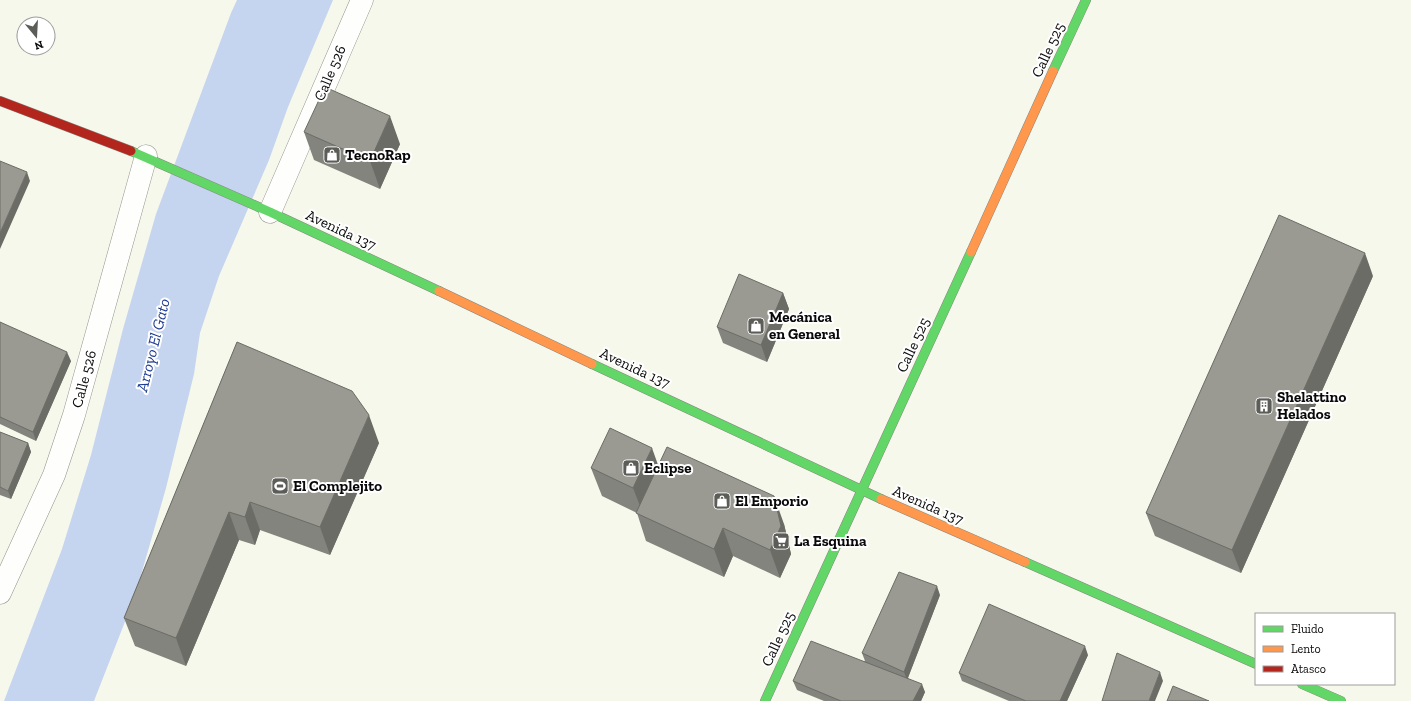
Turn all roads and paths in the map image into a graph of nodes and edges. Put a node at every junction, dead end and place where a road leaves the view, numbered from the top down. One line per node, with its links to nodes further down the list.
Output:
1 (362, 0): 5 (street, Calle 526)
2 (1086, 0): 6 (street, Calle 525)
3 (0, 102): 4 (street, Avenida 137)
4 (146, 156): 5 (street, Avenida 137); 7 (street, Calle 526)
5 (270, 212): 6 (street, Avenida 137)
6 (862, 491): 8 (street, Avenida 137); 10 (street, Calle 525)
7 (0, 593)
8 (1255, 664)
9 (1304, 685): 11 (street)
10 (765, 701)
11 (1341, 701)

